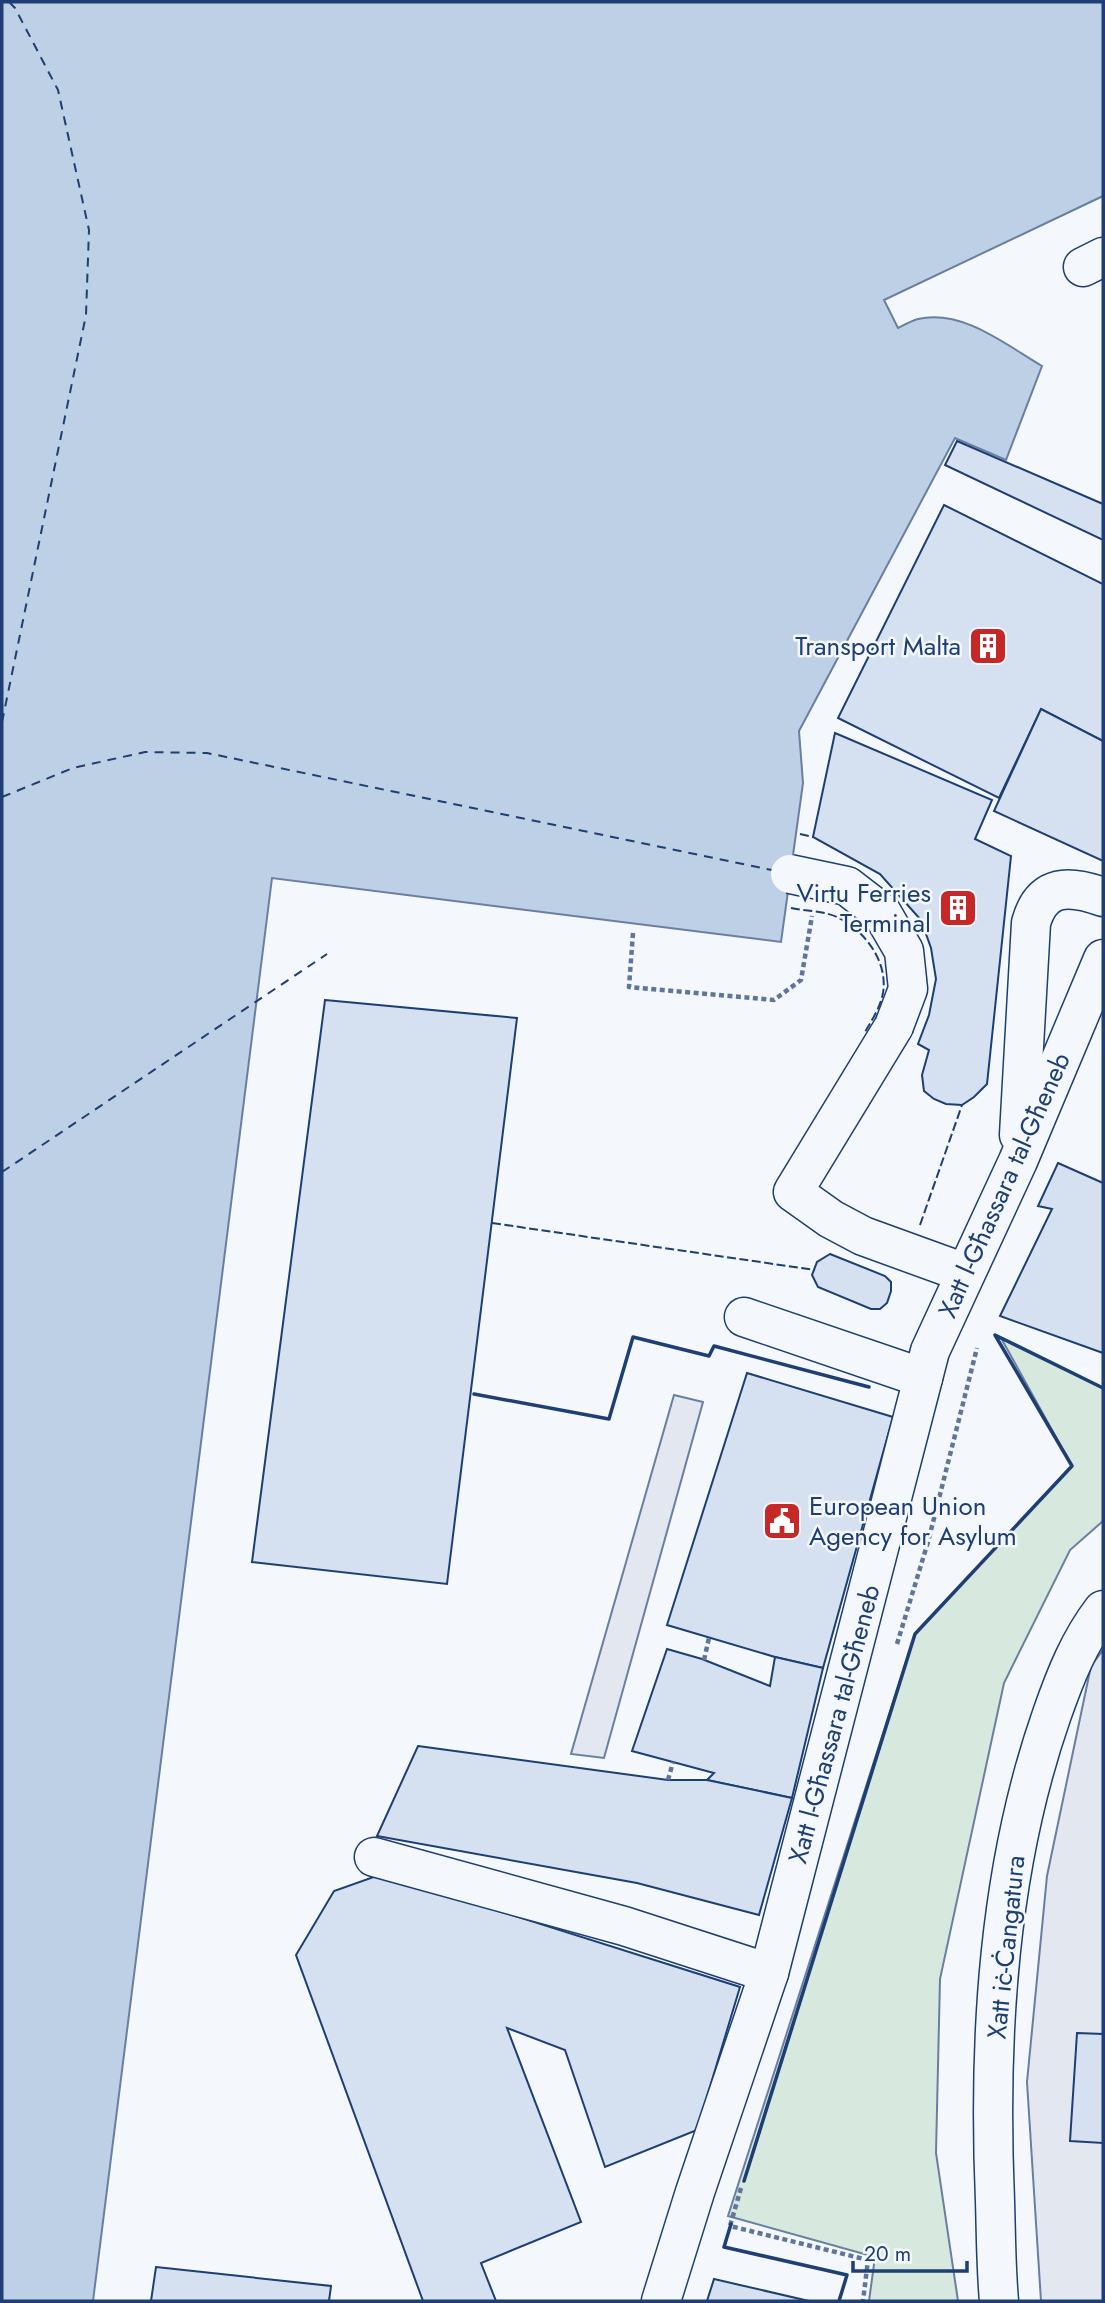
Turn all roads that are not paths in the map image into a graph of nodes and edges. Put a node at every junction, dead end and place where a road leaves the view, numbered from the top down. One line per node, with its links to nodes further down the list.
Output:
1 (790, 874): 5 (street, bridge)
2 (1103, 897): 4 (street)
3 (1103, 959): 4 (street, Xatt l-Għassara tal-Għeneb)
4 (1018, 1161): 5 (street, Xatt l-Għassara tal-Għeneb)
5 (965, 1273): 7 (street, Xatt l-Għassara tal-Għeneb)
6 (744, 1317): 7 (street)
7 (923, 1378): 10 (street, Xatt l-Għassara tal-Għeneb)
8 (1103, 1610): 12 (street, Xatt iċ-Ċangatura)
9 (374, 1857): 10 (street)
10 (769, 1973): 11 (street, Xatt l-Għassara tal-Għeneb)
11 (661, 2301)
12 (999, 2301)

